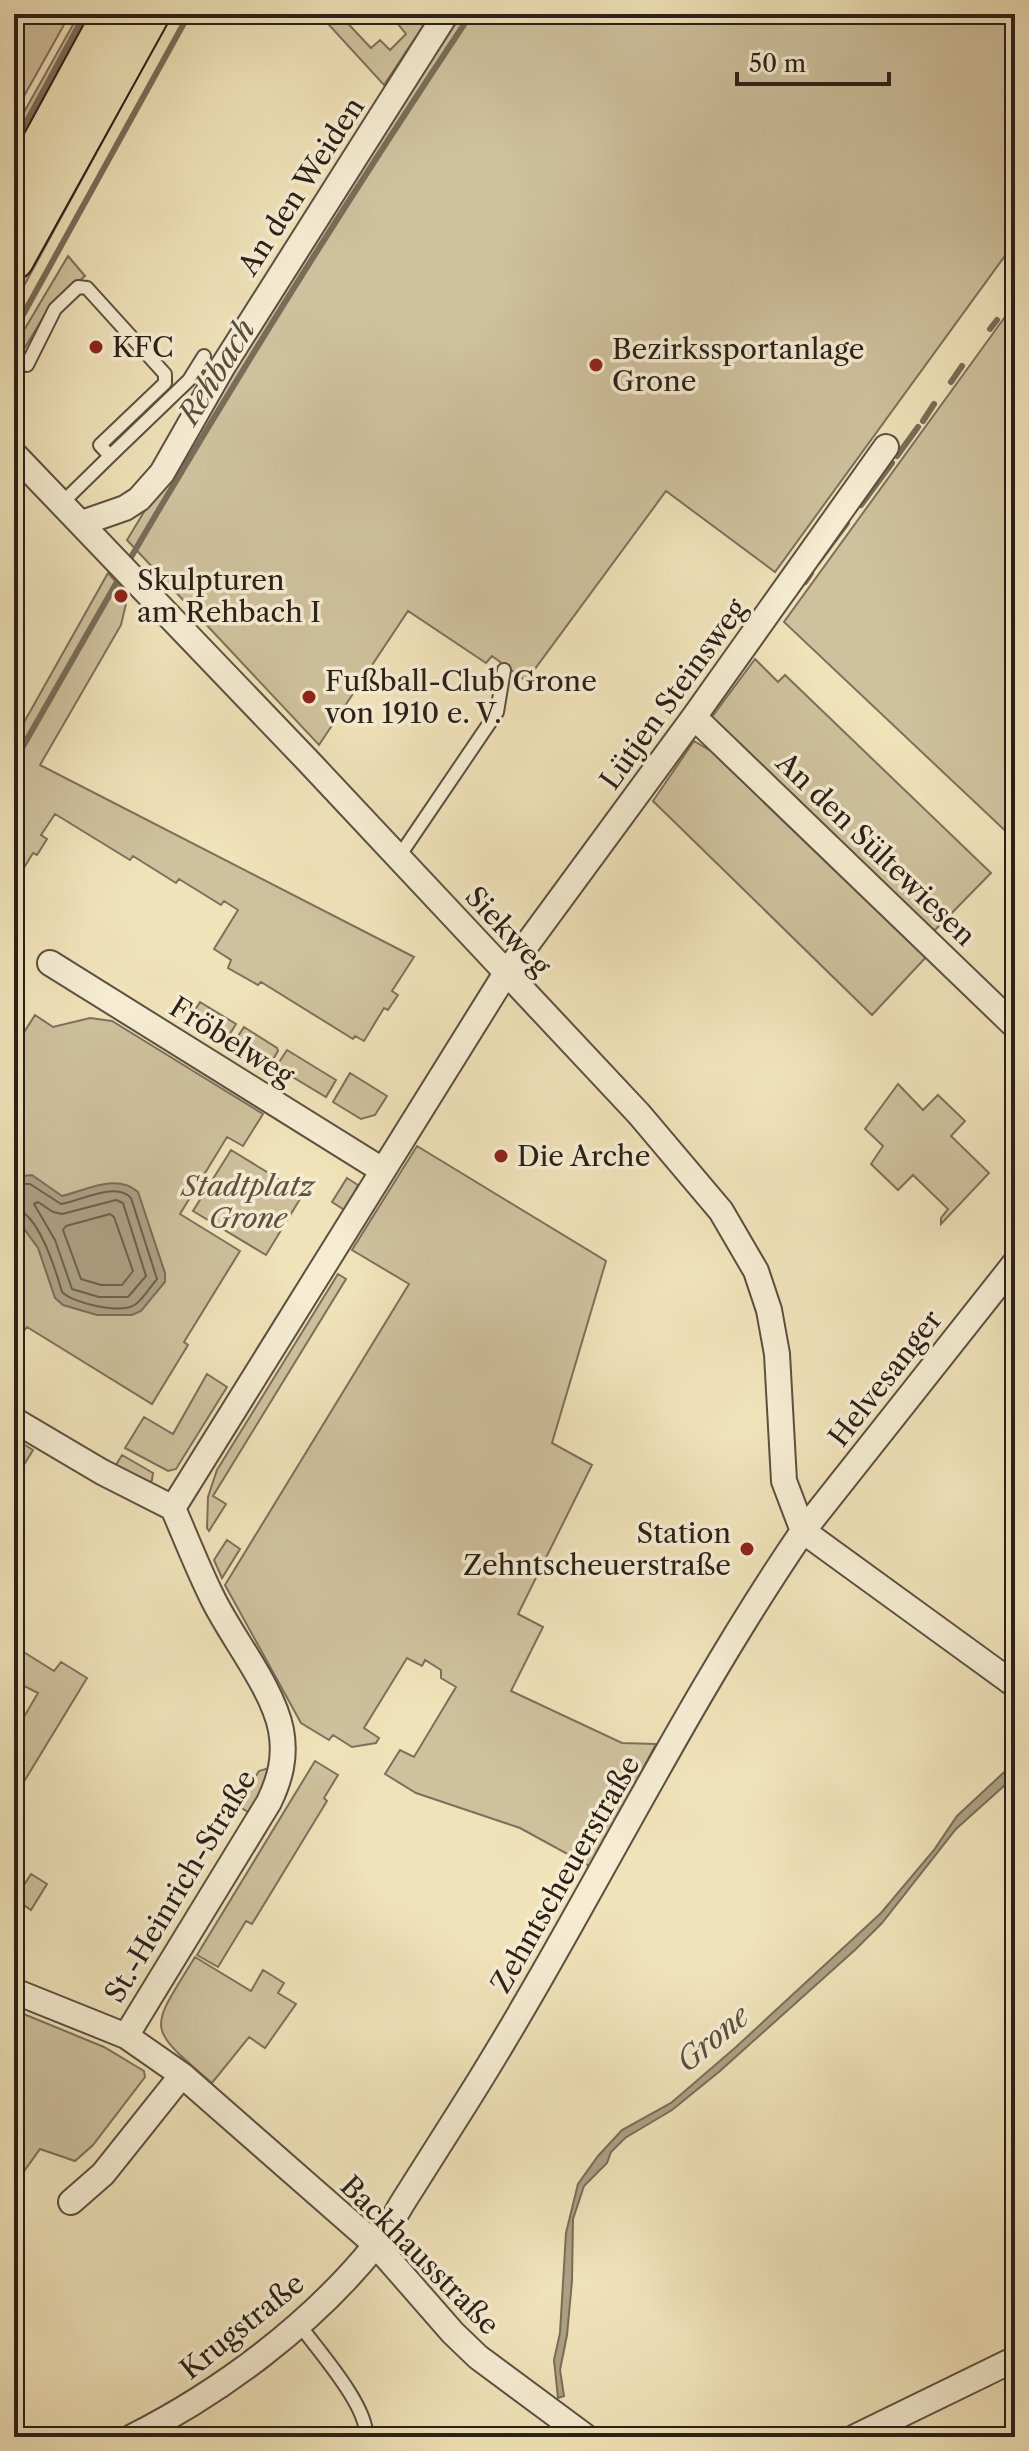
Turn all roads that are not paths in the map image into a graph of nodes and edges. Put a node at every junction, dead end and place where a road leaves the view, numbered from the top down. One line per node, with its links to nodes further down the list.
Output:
1 (112, 14): 4 (main road)
2 (150, 14): 5 (main road)
3 (446, 14): 12 (street, An den Weiden)
4 (14, 194)
5 (14, 260)
6 (204, 356): 10 (lane)
7 (27, 365): 10 (lane)
8 (886, 447): 14 (street, Lütjen Steinsweg)
9 (14, 454): 11 (street, Siekweg)
10 (110, 456): 11 (lane)
11 (62, 503): 12 (street, Siekweg)
12 (82, 523): 15 (street, Siekweg)
13 (504, 670): 15 (lane)
14 (694, 717): 17 (street, Lütjen Steinsweg); 18 (street, An den Sültewiesen)
15 (398, 858): 17 (street, Siekweg)
16 (50, 963): 19 (street, Fröbelweg)
17 (506, 973): 19 (street); 23 (street, Siekweg)
18 (1015, 1026)
19 (382, 1170): 22 (street)
20 (1015, 1263): 23 (street, Helvesanger)
21 (14, 1420): 22 (street)
22 (173, 1508): 26 (street, St.-Heinrich-Straße)
23 (803, 1531): 24 (street); 29 (street, Zehntscheuerstraße)
24 (1015, 1685)
25 (14, 1991): 26 (street, Backhausstraße)
26 (126, 2036): 27 (street, Backhausstraße)
27 (182, 2075): 28 (street); 29 (street, Backhausstraße)
28 (71, 2202)
29 (376, 2245): 30 (street, Krugstraße); 34 (street, Backhausstraße)
30 (298, 2323): 32 (street, Krugstraße); 33 (lane)
31 (1015, 2359): 35 (street)
32 (132, 2437)
33 (366, 2437)
34 (586, 2437)
35 (855, 2437)

